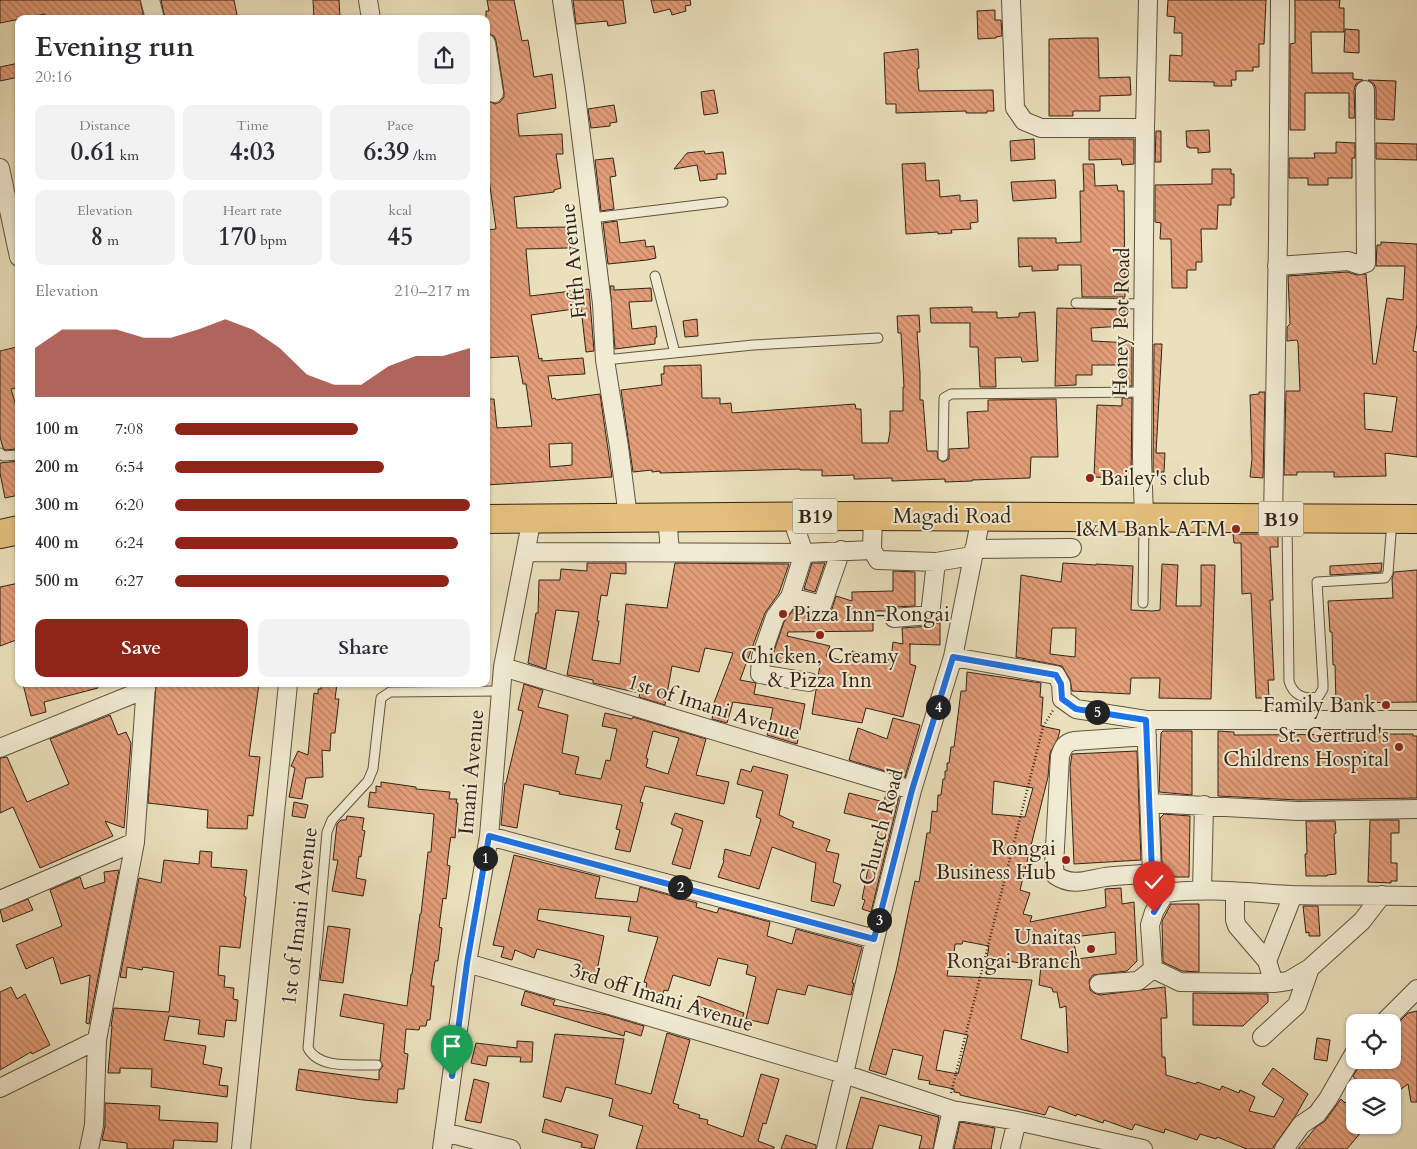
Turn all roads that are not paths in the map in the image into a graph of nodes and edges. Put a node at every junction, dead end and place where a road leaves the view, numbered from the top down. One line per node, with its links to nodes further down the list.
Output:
1 (150, 0): 7 (street)
2 (368, 0): 8 (street)
3 (562, 0): 15 (street, Fifth Avenue)
4 (1011, 0): 12 (street)
5 (1148, 0): 12 (street, Honey Pot Road)
6 (1280, 0): 17 (street)
7 (154, 15)
8 (371, 15)
9 (490, 68): 11 (street)
10 (1365, 90): 17 (street)
11 (494, 93)
12 (1145, 128): 20 (street, Honey Pot Road)
13 (0, 168): 16 (street)
14 (723, 202): 15 (lane)
15 (592, 218): 23 (street, Fifth Avenue)
16 (15, 238)
17 (1277, 266): 36 (street)
18 (655, 276): 22 (lane)
19 (1076, 303): 20 (lane)
20 (1144, 304): 24 (street, Honey Pot Road)
21 (878, 338): 22 (lane)
22 (675, 353): 23 (lane)
23 (605, 360): 31 (street, Fifth Avenue)
24 (1143, 392): 27 (lane); 33 (street, Honey Pot Road)
25 (0, 453): 26 (lane)
26 (15, 455)
27 (943, 456)
28 (667, 516): 29 (highway, Magadi Road / B19); 31 (highway, Magadi Road / B19); 44 (street)
29 (791, 516): 30 (highway, Magadi Road / B19); 45 (street)
30 (873, 516): 32 (highway, Magadi Road / B19); 42 (street)
31 (628, 517): 34 (highway, Magadi Road / B19)
32 (981, 517): 33 (highway, Magadi Road / B19); 46 (street, Church Road)
33 (1144, 517): 36 (highway, Magadi Road / B19); 49 (lane)
34 (532, 518): 35 (highway, Magadi Road / B19); 43 (street, Imani Avenue)
35 (490, 519)
36 (1280, 519): 37 (highway, Magadi Road / B19); 37 (lane)
37 (1404, 520)
38 (15, 531): 39 (highway)
39 (0, 534)
40 (1072, 548): 46 (street)
41 (841, 550): 42 (street); 45 (street); 48 (street)
42 (872, 550): 47 (street)
43 (526, 552): 44 (street); 52 (street, Imani Avenue)
44 (670, 552): 45 (street)
45 (804, 552): 48 (street)
46 (973, 553): 47 (street); 51 (street, Church Road)
47 (936, 562): 50 (street)
48 (790, 597): 53 (street)
49 (1143, 603)
50 (894, 618)
51 (953, 657): 60 (street); 62 (street, Church Road)
52 (503, 668): 58 (street, Imani Avenue); 62 (street, 1st of Imani Avenue)
53 (809, 682)
54 (144, 687): 61 (street)
55 (146, 687): 67 (street)
56 (288, 687): 96 (street)
57 (424, 687): 58 (lane, 1st of Imani Avenue); 87 (lane, 1st of Imani Avenue)
58 (500, 691): 66 (street, Imani Avenue)
59 (1417, 720): 60 (street)
60 (1147, 728): 63 (street); 68 (street)
61 (0, 748)
62 (912, 790): 76 (street, Church Road)
63 (1149, 803): 64 (street); 68 (street)
64 (1204, 805): 65 (street); 69 (street)
65 (1417, 809)
66 (489, 836): 76 (street); 78 (street, Imani Avenue)
67 (135, 842): 75 (street); 86 (street)
68 (1152, 873): 71 (street)
69 (1202, 892): 70 (street); 71 (street)
70 (1235, 892): 72 (street); 77 (street)
71 (1165, 893): 80 (street)
72 (1293, 895): 73 (street); 77 (street)
73 (1382, 895): 74 (street); 79 (street)
74 (1417, 896)
75 (0, 900)
76 (874, 939): 89 (street, Church Road)
77 (1267, 961): 81 (street)
78 (467, 963): 89 (street, 3rd off Imani Avenue); 93 (street, Imani Avenue)
79 (1310, 968): 81 (street); 85 (street)
80 (1153, 970): 81 (street); 82 (street)
81 (1274, 983)
82 (1099, 984)
83 (1417, 990): 84 (street)
84 (1392, 1014)
85 (1262, 1037)
86 (97, 1040): 90 (street); 95 (street)
87 (377, 1065)
88 (1346, 1068): 102 (street)
89 (844, 1074): 91 (street, 3rd off Imani Avenue); 98 (street, Church Road)
90 (0, 1088)
91 (950, 1109): 92 (street, 3rd off Imani Avenue); 99 (street)
92 (1017, 1121): 94 (street, 3rd off Imani Avenue); 100 (street)
93 (443, 1140): 97 (street)
94 (1098, 1144): 101 (street, 3rd off Imani Avenue)
95 (89, 1149)
96 (241, 1149)
97 (511, 1149)
98 (826, 1149)
99 (943, 1149)
100 (1010, 1149)
101 (1143, 1149)
102 (1284, 1149)

